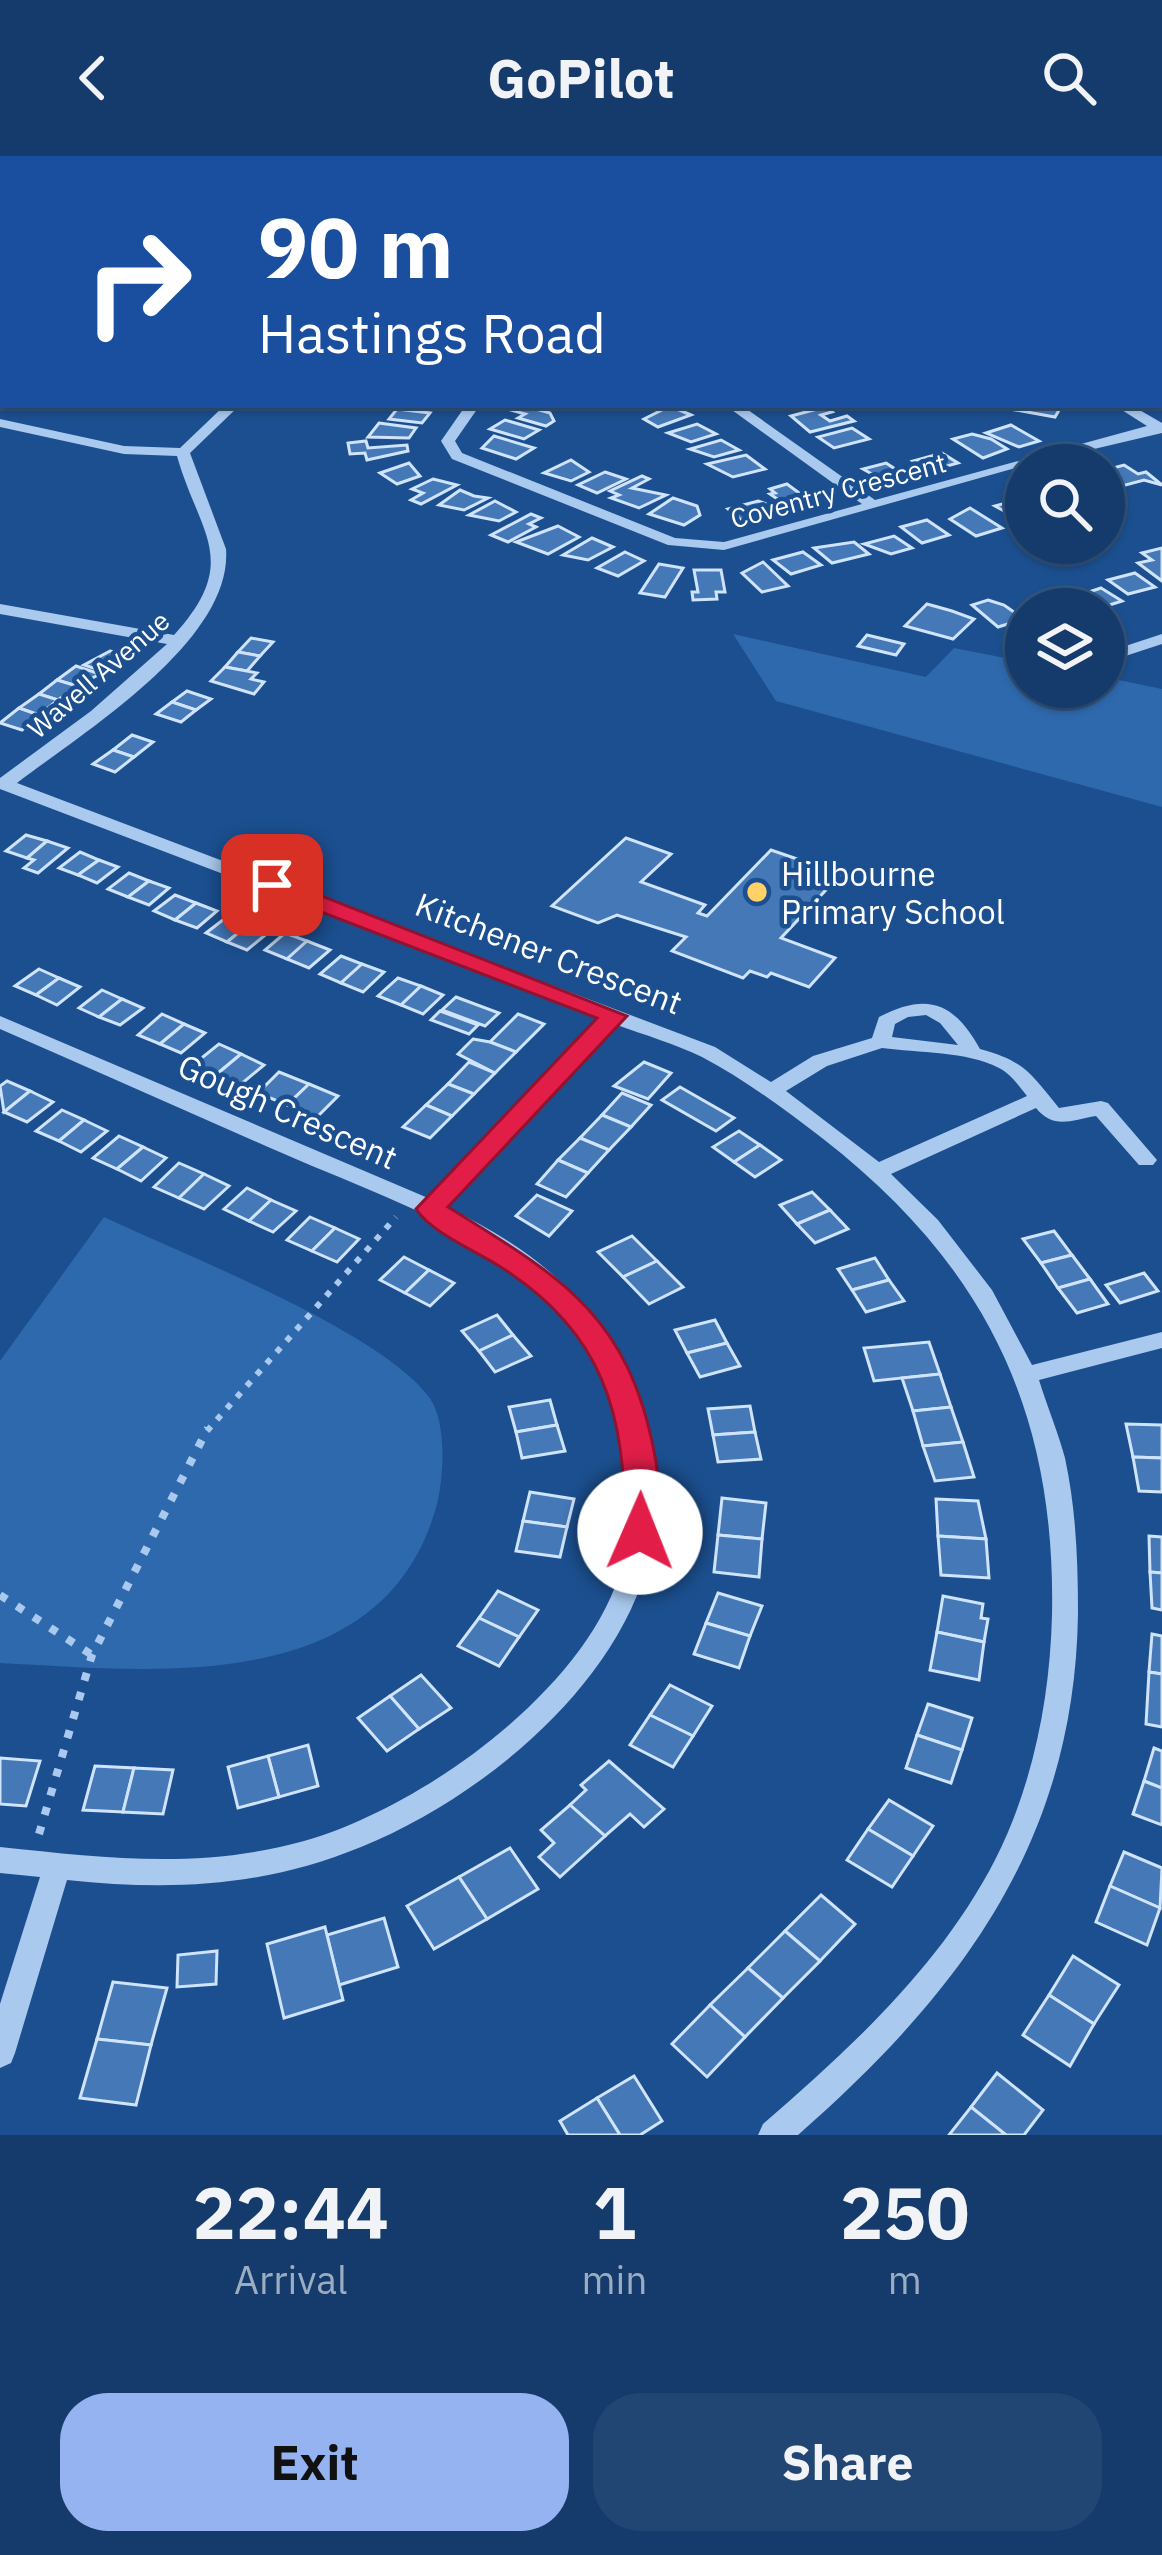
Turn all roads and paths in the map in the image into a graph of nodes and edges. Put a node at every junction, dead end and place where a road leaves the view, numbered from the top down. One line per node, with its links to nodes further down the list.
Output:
1 (230, 408): 7 (street)
2 (471, 408): 8 (street, Coventry Crescent)
3 (736, 408): 8 (street)
4 (1126, 408): 6 (street)
5 (0, 423): 7 (street)
6 (1160, 428): 8 (street, Coventry Crescent)
7 (183, 452): 11 (street, Wavell Avenue)
8 (874, 506)
9 (0, 609): 11 (street)
10 (1162, 639): 12 (street)
11 (179, 641): 13 (street, Wavell Avenue)
12 (1125, 649)
13 (2, 783): 16 (street, Kitchener Crescent)
14 (864, 872): 15 (path)
15 (886, 882)
16 (614, 1016): 20 (street, Kitchener Crescent); 24 (street)
17 (0, 1022): 24 (street, Gough Crescent)
18 (881, 1042): 19 (street); 19 (street); 20 (street)
19 (972, 1053): 21 (street)
20 (774, 1089): 23 (street, Kitchener Crescent)
21 (1041, 1098): 22 (street); 23 (street)
22 (1146, 1160)
23 (879, 1171): 26 (street, Kitchener Crescent)
24 (420, 1205): 28 (path); 30 (street, Gough Crescent)
25 (1162, 1340): 26 (street)
26 (1029, 1374): 32 (street, Kitchener Crescent)
27 (0, 1595): 28 (path)
28 (92, 1655): 30 (path)
29 (0, 1860): 30 (street, Gough Crescent)
30 (44, 1864): 31 (street)
31 (0, 2053)
32 (774, 2135)

